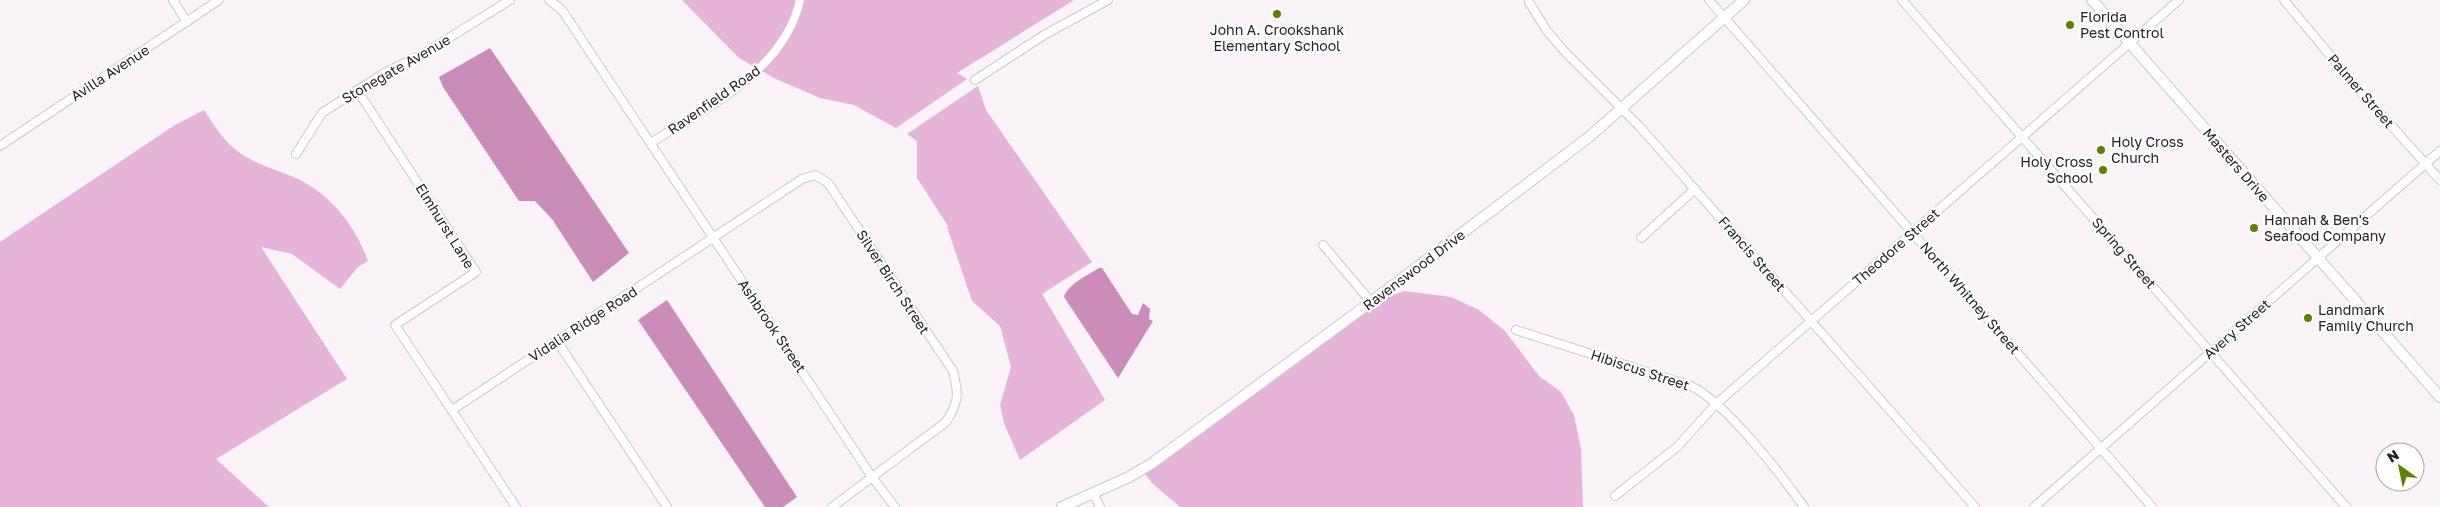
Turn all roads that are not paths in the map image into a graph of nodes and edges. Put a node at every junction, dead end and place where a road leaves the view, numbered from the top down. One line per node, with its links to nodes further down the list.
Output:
1 (173, 0): 15 (street)
2 (219, 0): 15 (street, Avilla Avenue)
3 (510, 0): 18 (street, Stonegate Avenue)
4 (549, 0): 21 (street)
5 (800, 0): 21 (street, Ravenfield Road)
6 (1108, 0): 17 (street)
7 (1709, 0): 14 (street, North Whitney Street)
8 (1744, 0): 14 (street, Ravenswood Drive)
9 (1902, 0): 20 (street, Spring Street)
10 (2092, 0): 16 (street, Masters Drive)
11 (2179, 0): 16 (street, Theodore Street)
12 (2284, 0): 25 (street, Palmer Street)
13 (1528, 2): 19 (street, Francis Street)
14 (1724, 17): 19 (street, Ravenswood Drive); 28 (street, North Whitney Street)
15 (187, 22): 22 (street, Avilla Avenue)
16 (2129, 43): 20 (street, Theodore Street); 32 (street, Masters Drive)
17 (975, 80)
18 (357, 90): 24 (street, Stonegate Avenue); 40 (street, Elmhurst Lane)
19 (1622, 107): 27 (street, Francis Street); 33 (street, Ravenswood Drive)
20 (2022, 136): 28 (street, Theodore Street); 37 (street, Spring Street)
21 (651, 143): 29 (street, Ashbrook Street)
22 (0, 146)
23 (2440, 151): 25 (street, Avery Street)
24 (296, 154)
25 (2426, 164): 26 (street, Palmer Street); 32 (street, Avery Street)
26 (2440, 180)
27 (1695, 189): 30 (street); 34 (street, Francis Street)
28 (1913, 232): 34 (street, Theodore Street); 41 (street, North Whitney Street)
29 (713, 238): 36 (street, Vidalia Ridge Road); 42 (street, Ashbrook Street); 42 (street, Silver Birch Street)
30 (1640, 238)
31 (1323, 245): 33 (street)
32 (2318, 258): 37 (street, Avery Street); 38 (street, Masters Drive)
33 (1372, 302): 43 (street, Ravenswood Drive)
34 (1811, 321): 39 (street, Theodore Street); 52 (street, Francis Street)
35 (1516, 330): 39 (street, Hibiscus Street)
36 (557, 340): 40 (street, Vidalia Ridge Road); 46 (street)
37 (2211, 351): 41 (street, Avery Street); 55 (street, Spring Street)
38 (2440, 397)
39 (1716, 404): 44 (street, Theodore Street); 51 (street, Hibiscus Street)
40 (452, 410): 45 (street)
41 (2101, 448): 53 (street, Avery Street); 54 (street, North Whitney Street)
42 (872, 477): 47 (street); 48 (street, Ashbrook Street)
43 (1093, 493): 49 (street, Ravenswood Drive); 50 (street)
44 (1615, 496)
45 (516, 507)
46 (667, 507)
47 (832, 507)
48 (895, 507)
49 (1062, 507)
50 (1100, 507)
51 (1804, 507)
52 (1975, 507)
53 (2034, 507)
54 (2152, 507)
55 (2346, 507)

